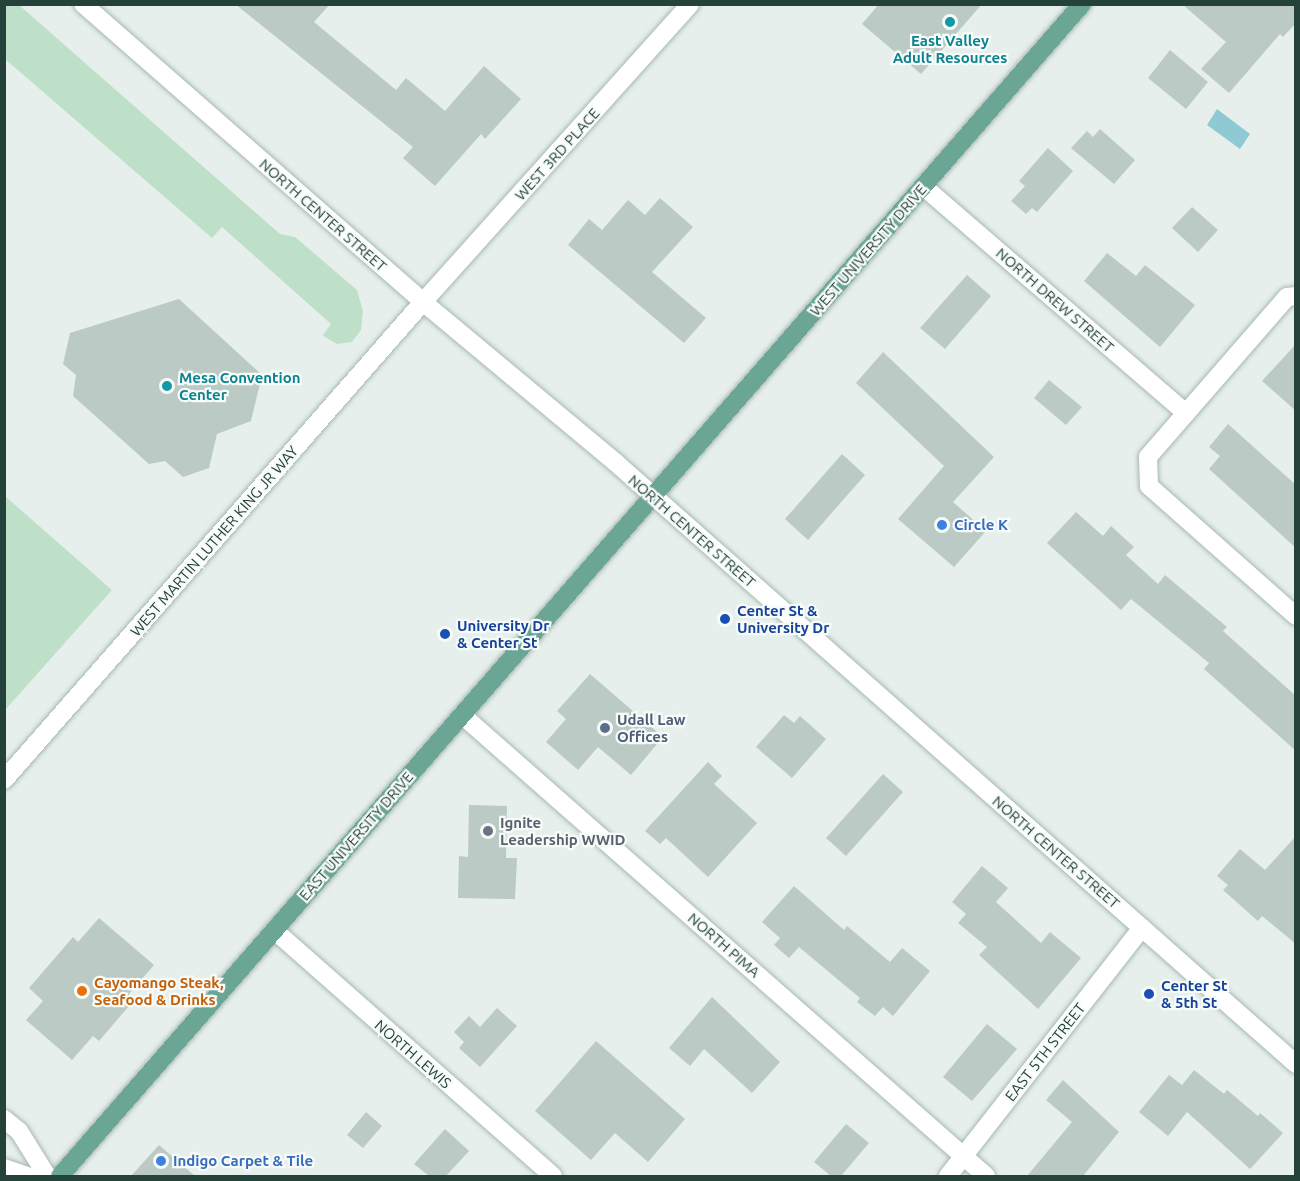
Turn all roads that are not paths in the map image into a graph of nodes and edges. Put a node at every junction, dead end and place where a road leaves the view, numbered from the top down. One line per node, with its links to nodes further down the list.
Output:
1 (82, 4): 6 (street, NORTH CENTER STREET)
2 (690, 4): 6 (street, WEST 3RD PLACE)
3 (1082, 4): 4 (main road, WEST UNIVERSITY DRIVE)
4 (924, 187): 7 (street, NORTH DREW STREET); 8 (main road, WEST UNIVERSITY DRIVE)
5 (1296, 296): 7 (street)
6 (423, 302): 8 (street, NORTH CENTER STREET); 11 (street, WEST MARTIN LUTHER KING JR WAY)
7 (1186, 413): 9 (street)
8 (652, 495): 10 (main road, EAST UNIVERSITY DRIVE); 12 (street, NORTH CENTER STREET)
9 (1296, 616)
10 (462, 715): 13 (main road, EAST UNIVERSITY DRIVE); 16 (street, NORTH PIMA)
11 (4, 780)
12 (1142, 928): 14 (street, NORTH CENTER STREET); 16 (street, EAST 5TH STREET)
13 (274, 930): 20 (main road, EAST UNIVERSITY DRIVE); 21 (street, NORTH LEWIS)
14 (1296, 1064)
15 (4, 1119): 19 (street)
16 (963, 1156): 22 (street, EAST 5TH STREET); 23 (street, NORTH PIMA)
17 (4, 1168): 18 (street)
18 (27, 1176)
19 (46, 1176)
20 (60, 1176)
21 (553, 1176)
22 (948, 1176)
23 (986, 1176)

